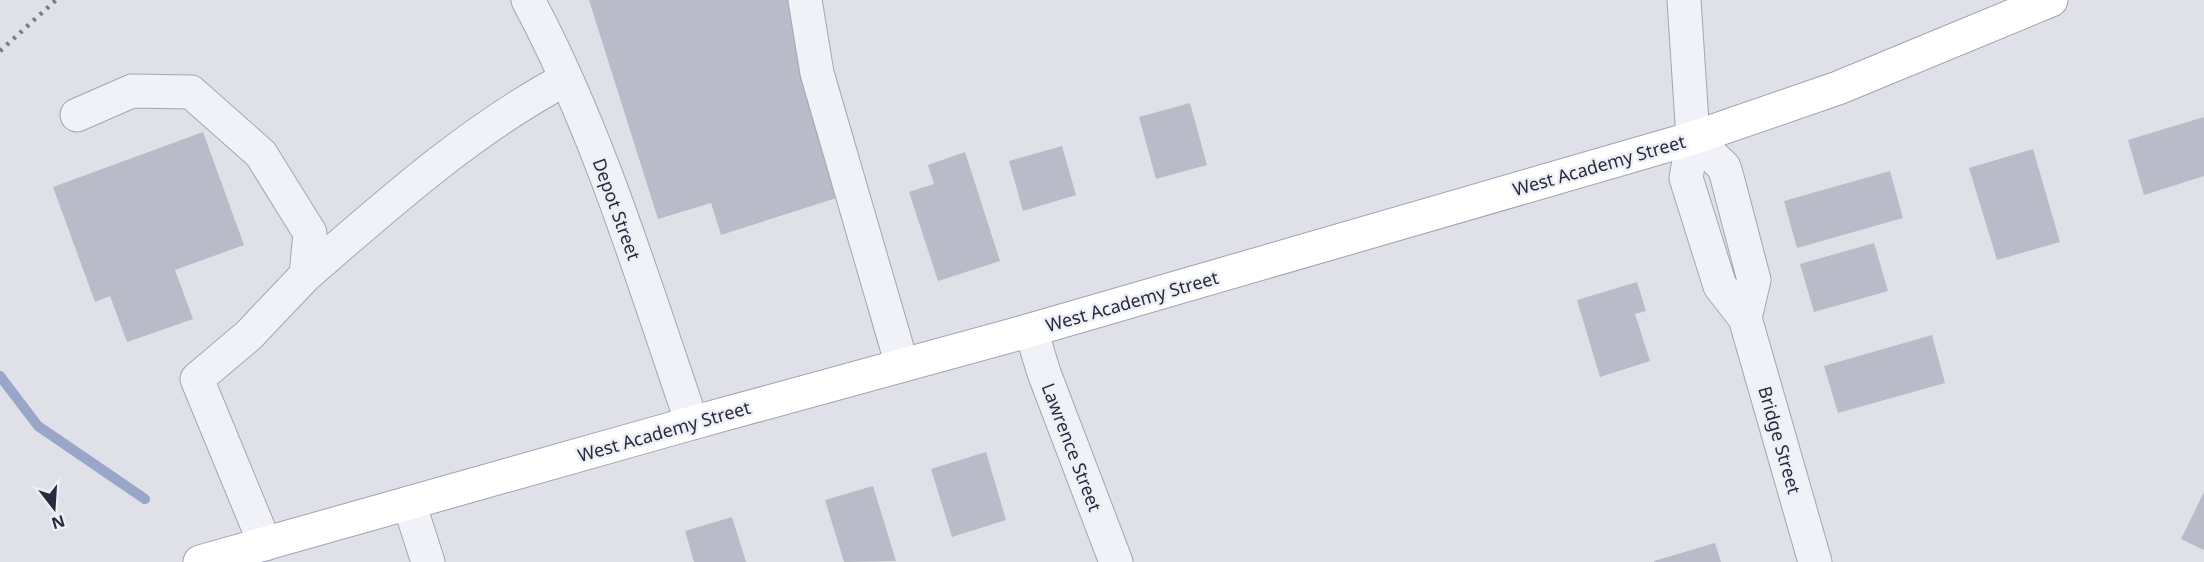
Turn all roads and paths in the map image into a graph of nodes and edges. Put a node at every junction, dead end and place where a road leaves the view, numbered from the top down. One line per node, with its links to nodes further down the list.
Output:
1 (528, 0): 5 (street, Depot Street)
2 (805, 0): 10 (street)
3 (1684, 0): 7 (street, Bridge Street)
4 (2051, 0): 7 (main road, West Academy Street)
5 (566, 79): 8 (street); 11 (street, Depot Street)
6 (77, 115): 8 (street)
7 (1692, 138): 9 (main road, West Academy Street); 17 (street, Bridge Street)
8 (306, 275): 13 (street)
9 (1031, 330): 10 (main road, West Academy Street); 16 (street, Lawrence Street)
10 (902, 365): 11 (main road, West Academy Street)
11 (692, 423): 12 (main road, West Academy Street)
12 (409, 503): 13 (main road, West Academy Street); 15 (street)
13 (265, 544): 14 (main road, West Academy Street)
14 (200, 562)
15 (428, 562)
16 (1116, 562)
17 (1815, 562)

